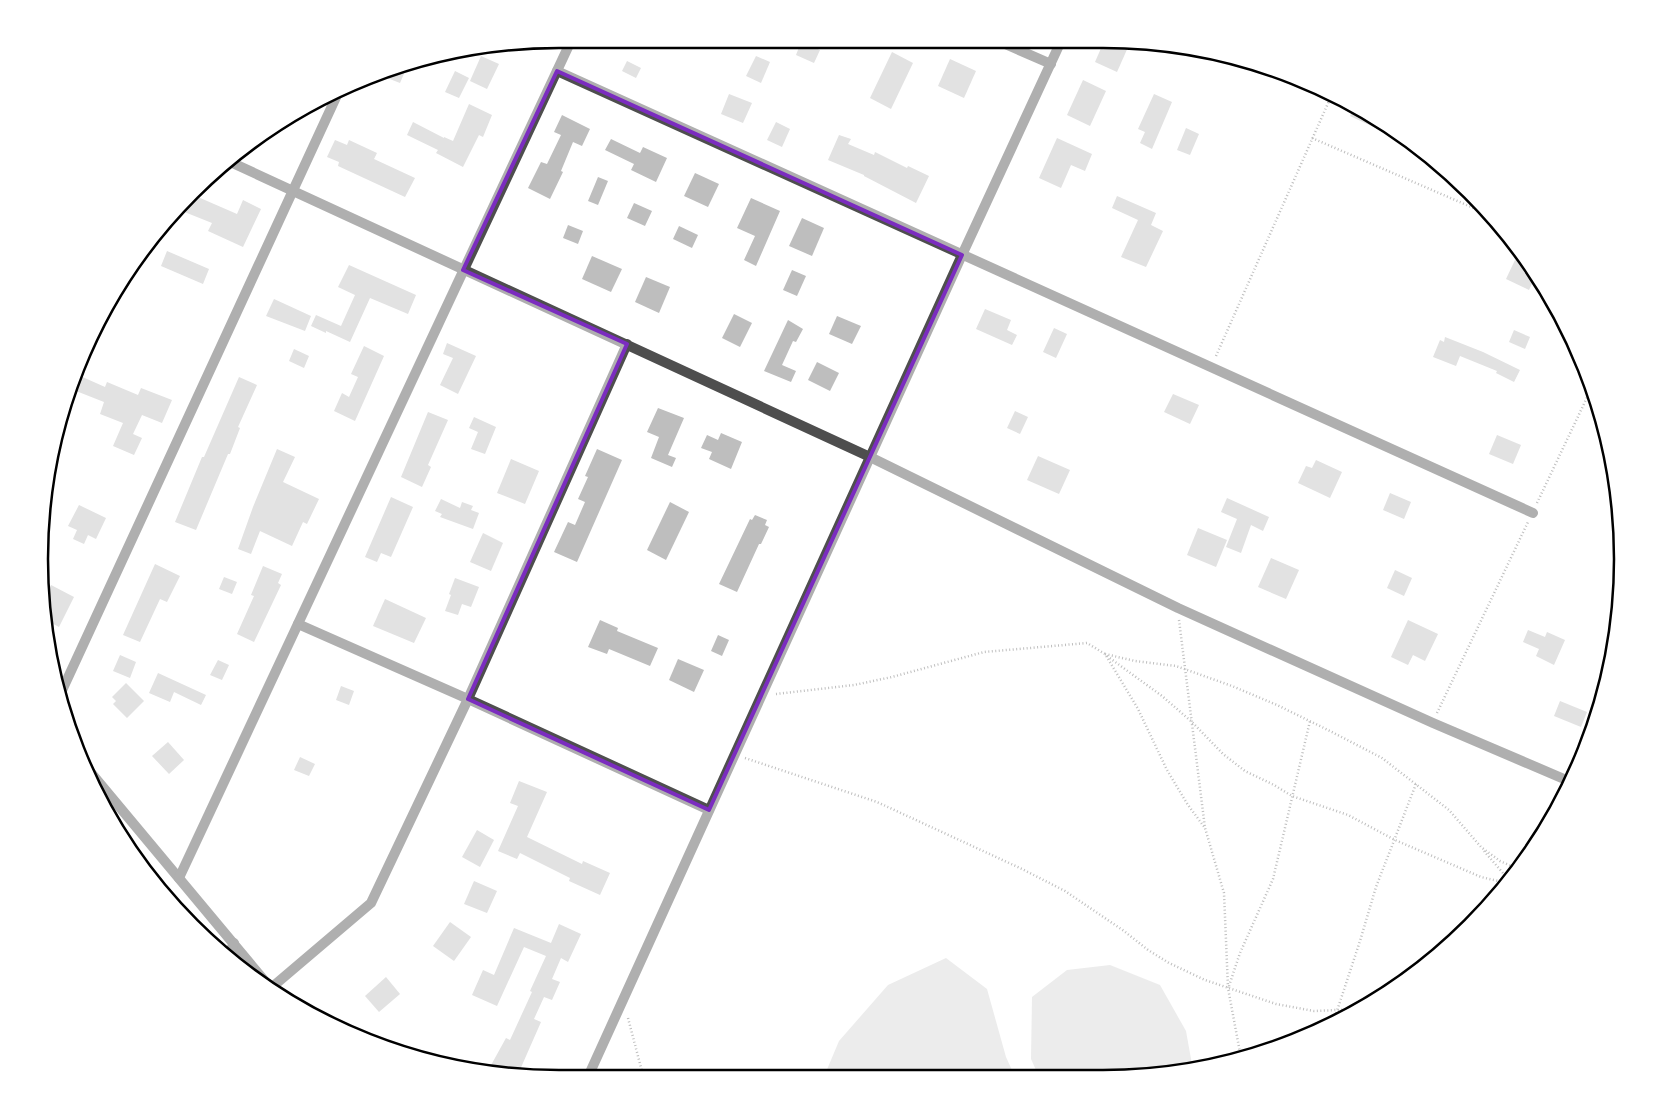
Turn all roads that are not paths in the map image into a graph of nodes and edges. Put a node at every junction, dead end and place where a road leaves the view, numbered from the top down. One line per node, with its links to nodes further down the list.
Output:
1 (568, 48): 5 (street)
2 (1014, 48): 4 (street)
3 (1058, 48): 4 (street)
4 (1051, 64): 9 (street)
5 (557, 71): 9 (street); 10 (street)
6 (335, 99): 8 (street)
7 (234, 164): 8 (street)
8 (293, 192): 10 (street); 15 (street)
9 (962, 255): 12 (street); 13 (street)
10 (463, 270): 11 (street); 14 (street)
11 (627, 344): 12 (street); 16 (street)
12 (870, 457): 17 (street); 19 (street)
13 (1532, 513)
14 (298, 624): 16 (street); 20 (street)
15 (64, 687)
16 (468, 699): 19 (street); 24 (street)
17 (1565, 779)
18 (98, 782): 20 (street)
19 (709, 810): 25 (street)
20 (179, 878): 21 (street)
21 (234, 943): 22 (street); 23 (street)
22 (230, 951)
23 (258, 972)
24 (277, 985)
25 (590, 1070)

